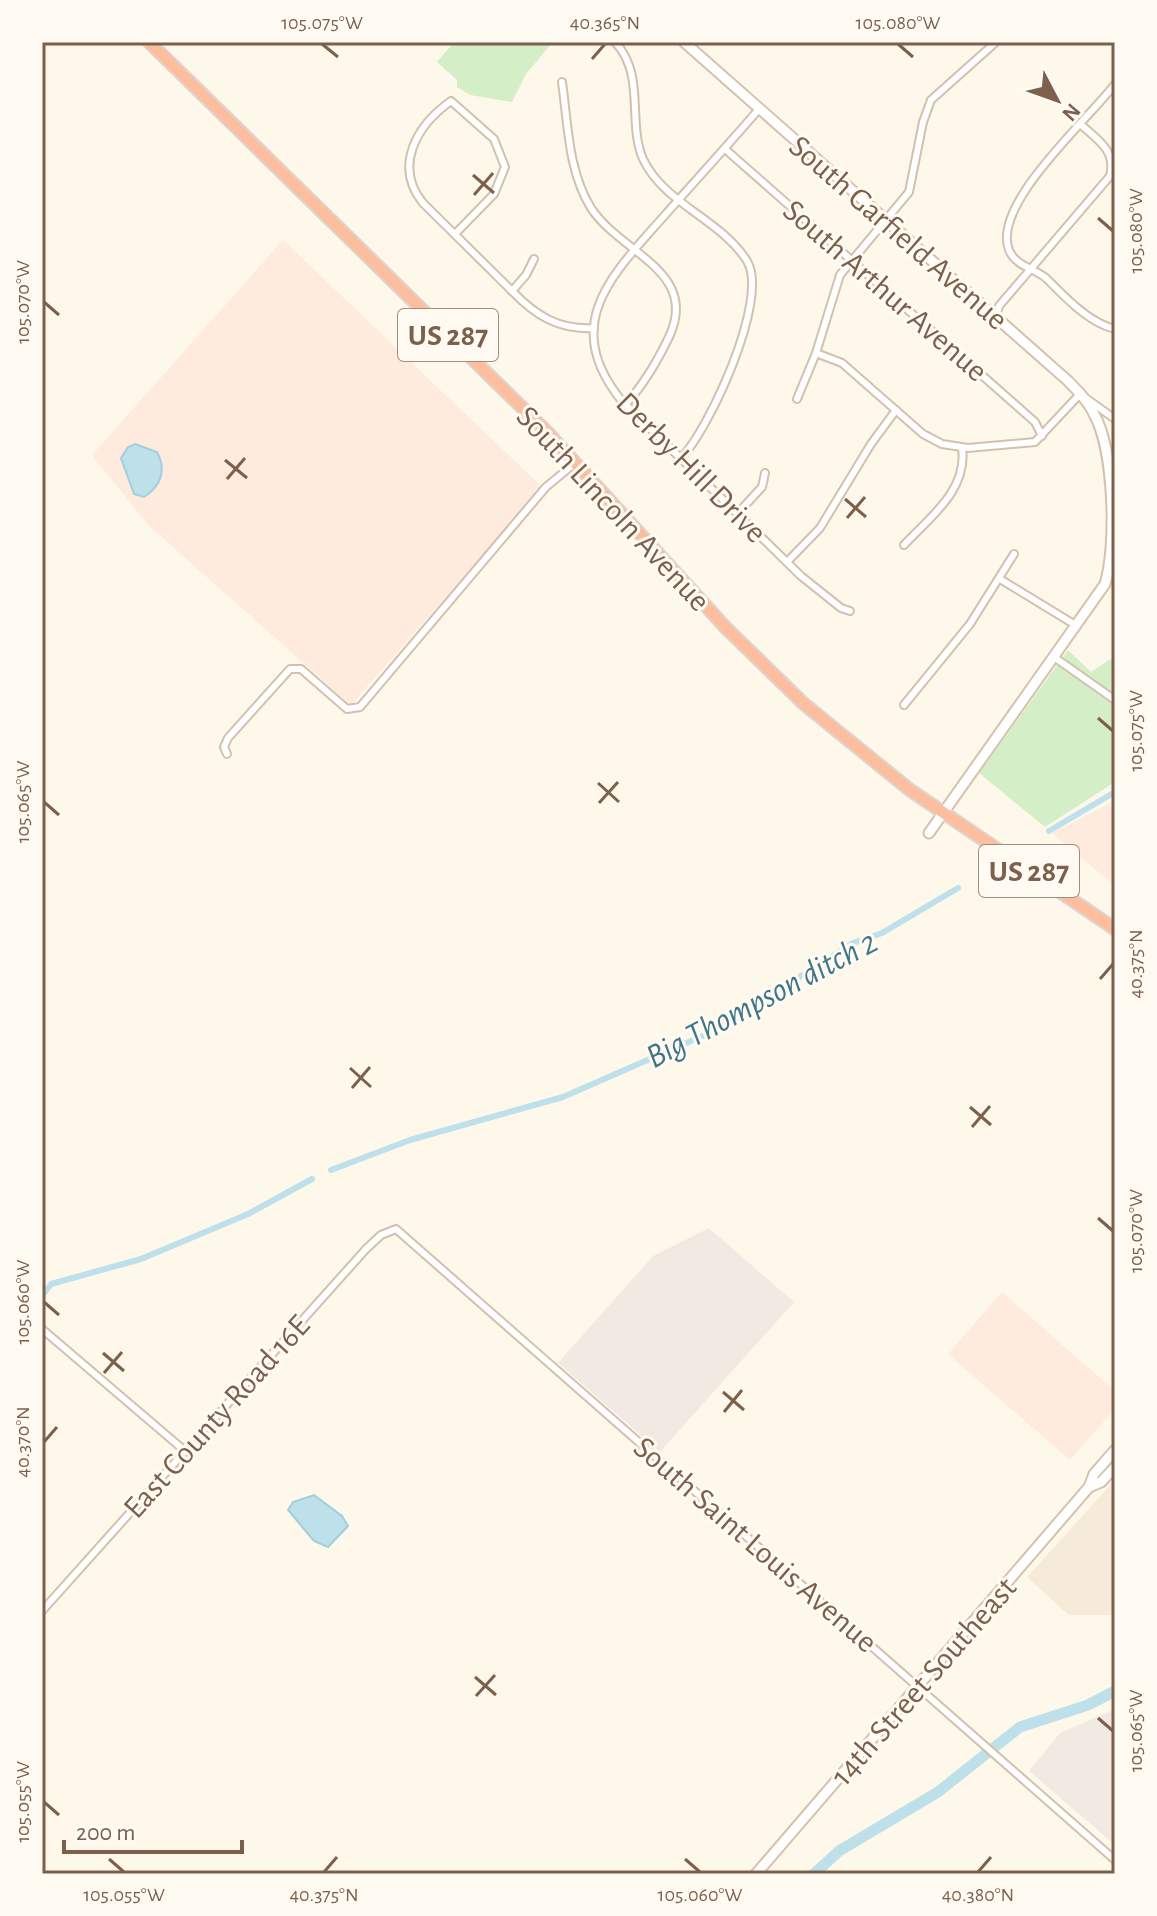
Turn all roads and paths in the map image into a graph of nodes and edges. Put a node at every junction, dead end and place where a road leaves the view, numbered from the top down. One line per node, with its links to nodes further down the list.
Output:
1 (149, 42): 30 (highway, South Lincoln Avenue / US 287)
2 (615, 42): 10 (street)
3 (684, 42): 7 (street, South Garfield Avenue)
4 (996, 42): 11 (street)
5 (562, 82): 13 (street)
6 (1115, 84): 8 (street)
7 (759, 109): 9 (street, Derby Hill Drive); 11 (street, South Garfield Avenue)
8 (1080, 124): 16 (street); 16 (street)
9 (725, 149): 10 (street, Derby Hill Drive); 15 (street, South Arthur Avenue)
10 (679, 199): 13 (street, Derby Hill Drive); 29 (street)
11 (887, 221): 15 (street); 18 (street, South Garfield Avenue)
12 (455, 234): 12 (street); 17 (street)
13 (634, 251): 19 (street, Derby Hill Drive); 24 (street)
14 (534, 259): 17 (street)
15 (853, 260): 21 (street); 27 (street, South Arthur Avenue)
16 (1029, 270): 18 (street); 20 (street)
17 (512, 291): 19 (street)
18 (996, 317): 22 (street, South Garfield Avenue)
19 (594, 328): 24 (street, Derby Hill Drive)
20 (1115, 329)
21 (816, 353): 23 (street); 25 (street)
22 (1080, 394): 26 (street, South Garfield Avenue); 27 (street); 38 (street)
23 (797, 399)
24 (626, 404): 29 (street, Derby Hill Drive)
25 (896, 410): 28 (street); 35 (street)
26 (1115, 419)
27 (1042, 436): 28 (street)
28 (962, 448): 33 (street)
29 (681, 458): 32 (street, Derby Hill Drive)
30 (575, 463): 42 (street); 43 (highway, South Lincoln Avenue / US 287)
31 (765, 473): 32 (street)
32 (738, 513): 35 (street, Derby Hill Drive)
33 (904, 545)
34 (1014, 554): 36 (street)
35 (787, 562): 37 (street, Derby Hill Drive)
36 (1000, 579): 38 (street); 41 (street)
37 (850, 611)
38 (1077, 626): 39 (street)
39 (1054, 657): 40 (street); 43 (street)
40 (1115, 700)
41 (904, 705)
42 (227, 754)
43 (943, 813): 44 (street); 45 (highway, South Lincoln Avenue / US 287)
44 (929, 833)
45 (1115, 929)
46 (396, 1229): 49 (street, East County Road 16E); 53 (street, South Saint Louis Avenue)
47 (42, 1329): 49 (street)
48 (1115, 1450): 51 (street, 14th Street Southeast)
49 (185, 1451): 52 (street, East County Road 16E)
50 (1115, 1467): 51 (street, 14th Street Southeast)
51 (1089, 1487): 53 (street, 14th Street Southeast)
52 (42, 1611)
53 (918, 1687): 54 (street, South Saint Louis Avenue); 55 (street, 14th Street Southeast)
54 (1115, 1860)
55 (756, 1874)

